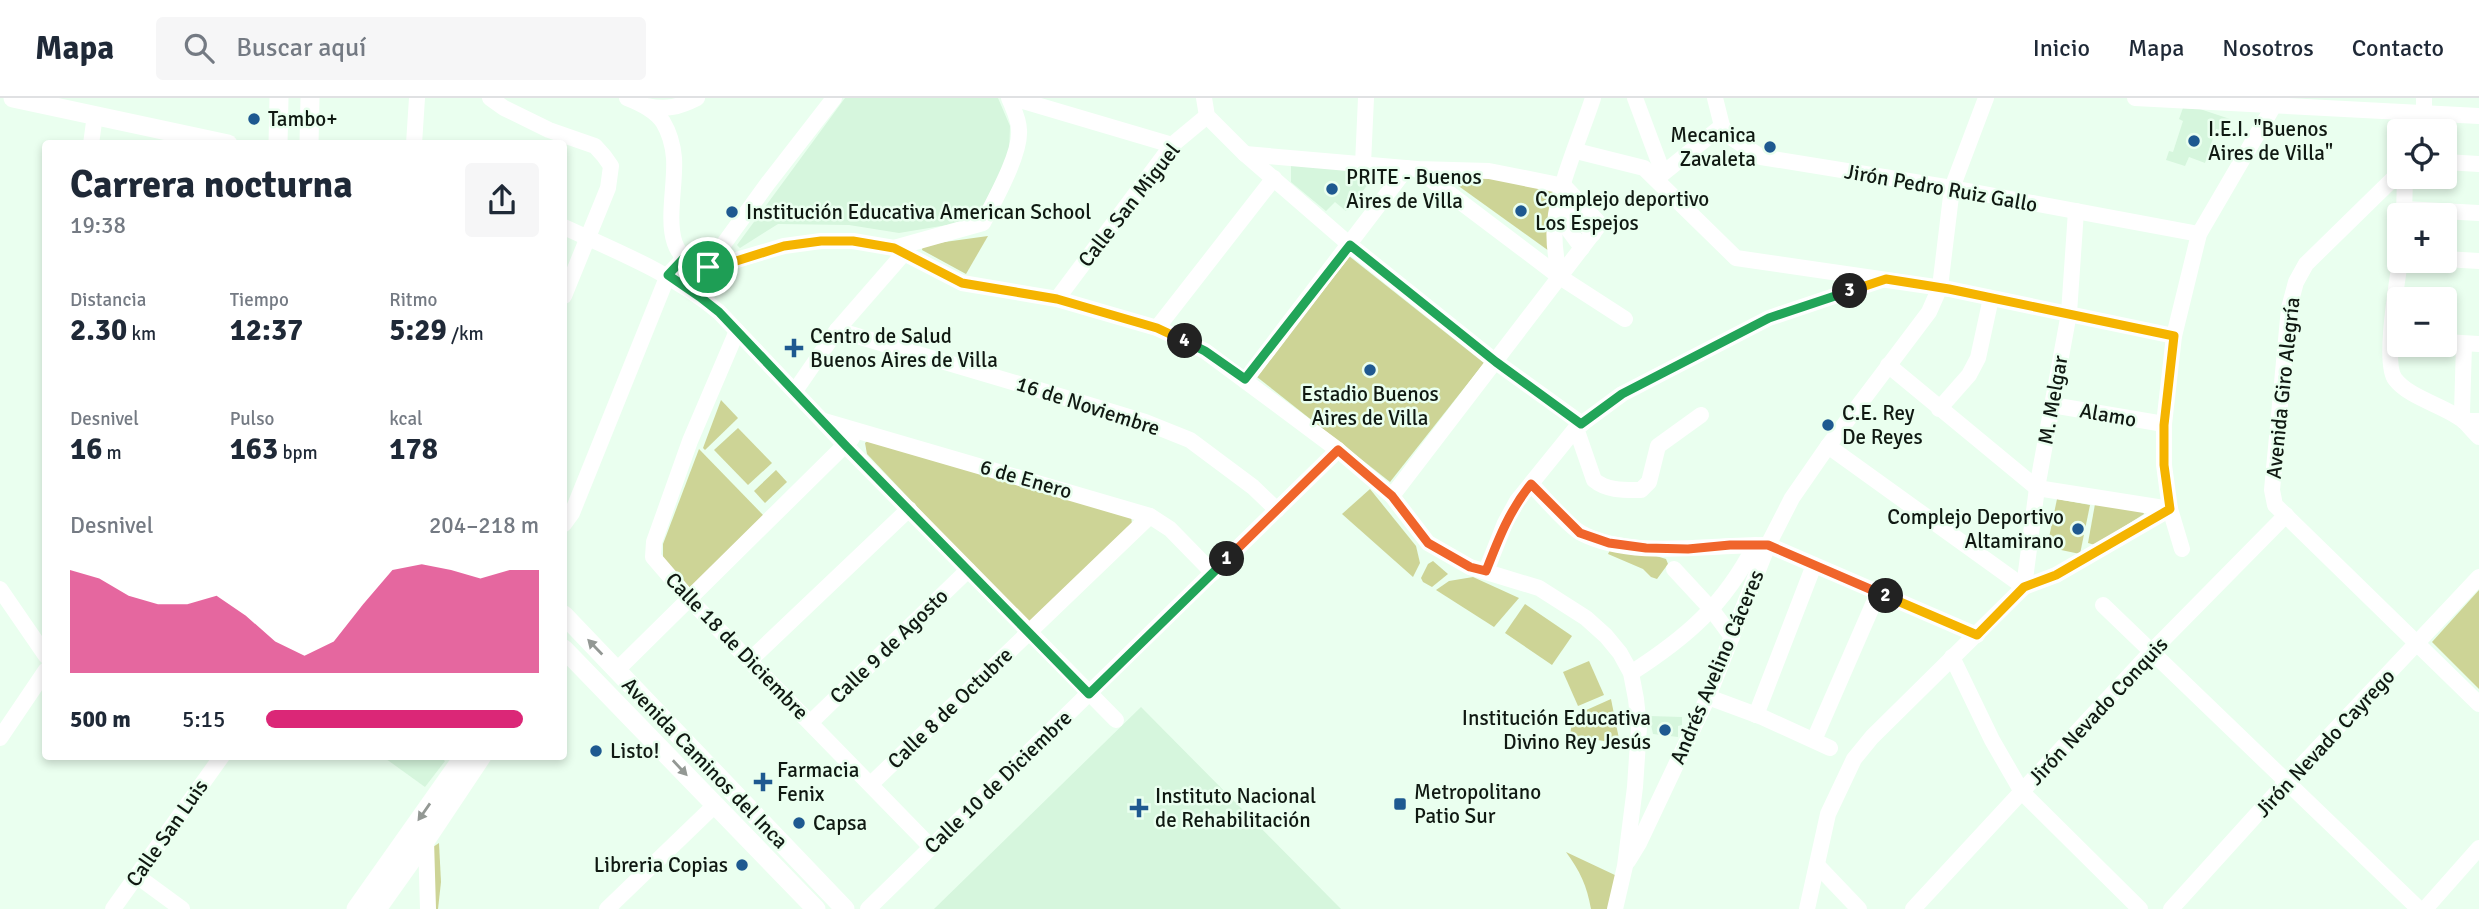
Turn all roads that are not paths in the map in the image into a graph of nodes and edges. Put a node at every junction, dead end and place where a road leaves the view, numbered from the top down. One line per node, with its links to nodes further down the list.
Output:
1 (13, 98): 21 (main road)
2 (279, 98): 26 (main road)
3 (310, 98): 27 (main road)
4 (417, 98): 28 (street)
5 (490, 98): 48 (street)
6 (627, 98): 18 (street)
7 (696, 98): 18 (street)
8 (834, 98): 55 (street)
9 (1011, 98): 29 (street); 51 (street)
10 (1204, 98): 22 (street)
11 (1366, 98): 33 (street)
12 (1593, 98): 30 (street)
13 (1635, 98): 36 (street)
14 (1715, 98): 23 (street)
15 (1986, 98): 40 (street, Andrés Avelino Cáceres)
16 (2137, 98): 17 (street)
17 (2277, 103): 19 (street); 47 (street)
18 (645, 105): 52 (street)
19 (2424, 106): 20 (street)
20 (2476, 114)
21 (95, 115): 24 (street); 25 (main road)
22 (1207, 116): 29 (street, Calle San Miguel); 31 (street)
23 (1722, 126): 36 (street); 40 (street, Jirón Pedro Ruiz Gallo)
24 (92, 140)
25 (210, 140)
26 (278, 140)
27 (309, 140)
28 (414, 140)
29 (1172, 145): 62 (street, Calle San Miguel)
30 (1576, 151): 36 (street); 39 (street)
31 (1245, 154): 33 (street); 37 (street)
32 (2457, 163): 34 (street)
33 (1363, 164): 35 (street)
34 (2479, 164)
35 (1412, 168): 39 (street); 49 (street); 57 (street)
36 (1659, 176): 58 (street)
37 (1274, 178): 49 (street); 65 (street)
38 (2387, 185): 93 (street, Avenida Giro Alegría)
39 (1564, 187): 41 (street); 46 (street); 57 (street)
40 (1952, 188): 42 (street, Jirón Pedro Ruiz Gallo); 59 (street, Andrés Avelino Cáceres)
41 (1567, 204): 46 (street); 50 (street)
42 (2076, 211): 47 (street, Jirón Pedro Ruiz Gallo); 63 (street, M. Melgar)
43 (2457, 213): 44 (street)
44 (2479, 213)
45 (567, 228): 48 (street)
46 (1597, 229): 50 (street)
47 (2199, 234): 68 (street)
48 (587, 238): 56 (street); 60 (street)
49 (1350, 245): 71 (street); 73 (street)
50 (1582, 248): 57 (street)
51 (899, 250): 55 (street); 62 (street); 66 (street)
52 (685, 257): 55 (street); 56 (street)
53 (2457, 260): 54 (street)
54 (2479, 261)
55 (708, 267)
56 (668, 275): 67 (street); 95 (street)
57 (1560, 277): 64 (street); 71 (street)
58 (1886, 279): 59 (street); 81 (street)
59 (1941, 287): 61 (street); 72 (street, Andrés Avelino Cáceres)
60 (567, 288)
61 (1991, 298): 63 (street); 76 (street)
62 (1057, 299): 65 (street)
63 (2069, 313): 68 (street); 75 (street, M. Melgar)
64 (1625, 319)
65 (1157, 328): 73 (street)
66 (837, 330): 74 (street); 92 (street, 16 de Noviembre)
67 (737, 331): 74 (street); 107 (street, Calle 18 de Diciembre)
68 (2174, 336): 80 (street)
69 (2471, 344): 79 (street)
70 (2392, 357): 79 (street)
71 (1496, 362): 81 (street); 89 (street)
72 (1888, 365): 76 (street); 85 (street, Andrés Avelino Cáceres)
73 (1245, 379): 86 (street)
74 (795, 391): 78 (street)
75 (2052, 405): 80 (street, Alamo); 88 (street, M. Melgar)
76 (1939, 410): 88 (street)
77 (1701, 415): 81 (street)
78 (821, 420): 82 (street, 6 de Enero); 84 (street)
79 (2471, 421): 83 (street)
80 (2164, 425): 91 (street)
81 (1579, 426): 87 (street)
82 (858, 430): 84 (street); 94 (street, 6 de Enero)
83 (2479, 437)
84 (846, 446): 90 (street); 107 (street)
85 (1828, 446): 96 (street, Andrés Avelino Cáceres); 104 (street)
86 (1338, 450): 89 (street); 92 (street, Calle 10 de Diciembre)
87 (1531, 484): 96 (street); 101 (street)
88 (2037, 488): 91 (street); 104 (street, M. Melgar)
89 (1392, 496): 101 (street)
90 (909, 509): 100 (street); 119 (street)
91 (2170, 509): 97 (street); 104 (street)
92 (1277, 510): 102 (street, Calle 10 de Diciembre)
93 (2286, 515): 114 (street); 116 (street, Jirón Nevado Conquis)
94 (1150, 516): 102 (street, 6 de Enero); 111 (street, Calle 8 de Octubre)
95 (567, 520)
96 (1762, 545): 98 (street); 109 (street); 113 (street, Andrés Avelino Cáceres)
97 (2182, 549)
98 (1814, 565): 106 (street); 126 (street)
99 (1674, 569): 109 (street)
100 (968, 570): 111 (street); 128 (street, Calle 9 de Agosto)
101 (1486, 571): 121 (street)
102 (1213, 573): 123 (street, Calle 10 de Diciembre)
103 (2479, 577): 114 (street, Jirón Nevado Cayrego)
104 (2024, 587): 112 (street)
105 (0, 589): 115 (street)
106 (1878, 593): 112 (street); 130 (street)
107 (690, 600): 119 (street, Calle 18 de Diciembre); 120 (street)
108 (2103, 605): 116 (street)
109 (1712, 610): 113 (street); 121 (street)
110 (567, 624): 120 (main road, Avenida Caminos del Inca, one-way to 110)
111 (1028, 632): 123 (street); 136 (street, Calle 8 de Octubre)
112 (1977, 635): 118 (street)
113 (1732, 637): 124 (street, Andrés Avelino Cáceres)
114 (2418, 644): 125 (street); 135 (street, Jirón Nevado Cayrego)
115 (42, 650)
116 (2152, 651): 135 (street); 137 (street, Jirón Nevado Conquis)
117 (567, 652): 138 (main road, Avenida Caminos del Inca, one-way to 138)
118 (1952, 657): 137 (street); 142 (street)
119 (750, 660): 128 (street, Calle 18 de Diciembre)
120 (617, 670): 152 (main road, Avenida Caminos del Inca)
121 (1630, 673): 143 (street)
122 (42, 676): 129 (street)
123 (1089, 694): 127 (street); 140 (street, Calle 10 de Diciembre)
124 (1708, 697): 126 (street); 143 (street, Andrés Avelino Cáceres)
125 (2479, 704)
126 (1756, 715): 130 (street)
127 (1116, 720)
128 (811, 722): 136 (street, Calle 18 de Diciembre)
129 (0, 738)
130 (1814, 740): 131 (street)
131 (1830, 747)
132 (219, 760): 144 (street, Calle San Luis)
133 (461, 760): 147 (main road, one-way to 147)
134 (479, 760): 139 (main road)
135 (2286, 782): 159 (street, Jirón Nevado Cayrego); 160 (street)
136 (871, 784): 140 (street, Calle 18 de Diciembre)
137 (2022, 792): 157 (street, Jirón Nevado Conquis); 158 (street)
138 (715, 805): 150 (street); 151 (main road, Avenida Caminos del Inca)
139 (426, 840): 148 (main road); 149 (street)
140 (931, 847): 153 (street, Calle 10 de Diciembre)
141 (2479, 848): 160 (street)
142 (1817, 864): 155 (street); 156 (street)
143 (1625, 866): 154 (street)
144 (137, 876): 145 (street, Calle San Luis); 146 (street)
145 (113, 909)
146 (182, 909)
147 (356, 909)
148 (377, 909)
149 (428, 909)
150 (607, 909)
151 (816, 909)
152 (845, 909)
153 (868, 909)
154 (1615, 909)
155 (1807, 909)
156 (1859, 909)
157 (1913, 909)
158 (2140, 909)
159 (2171, 909)
160 (2422, 909)

